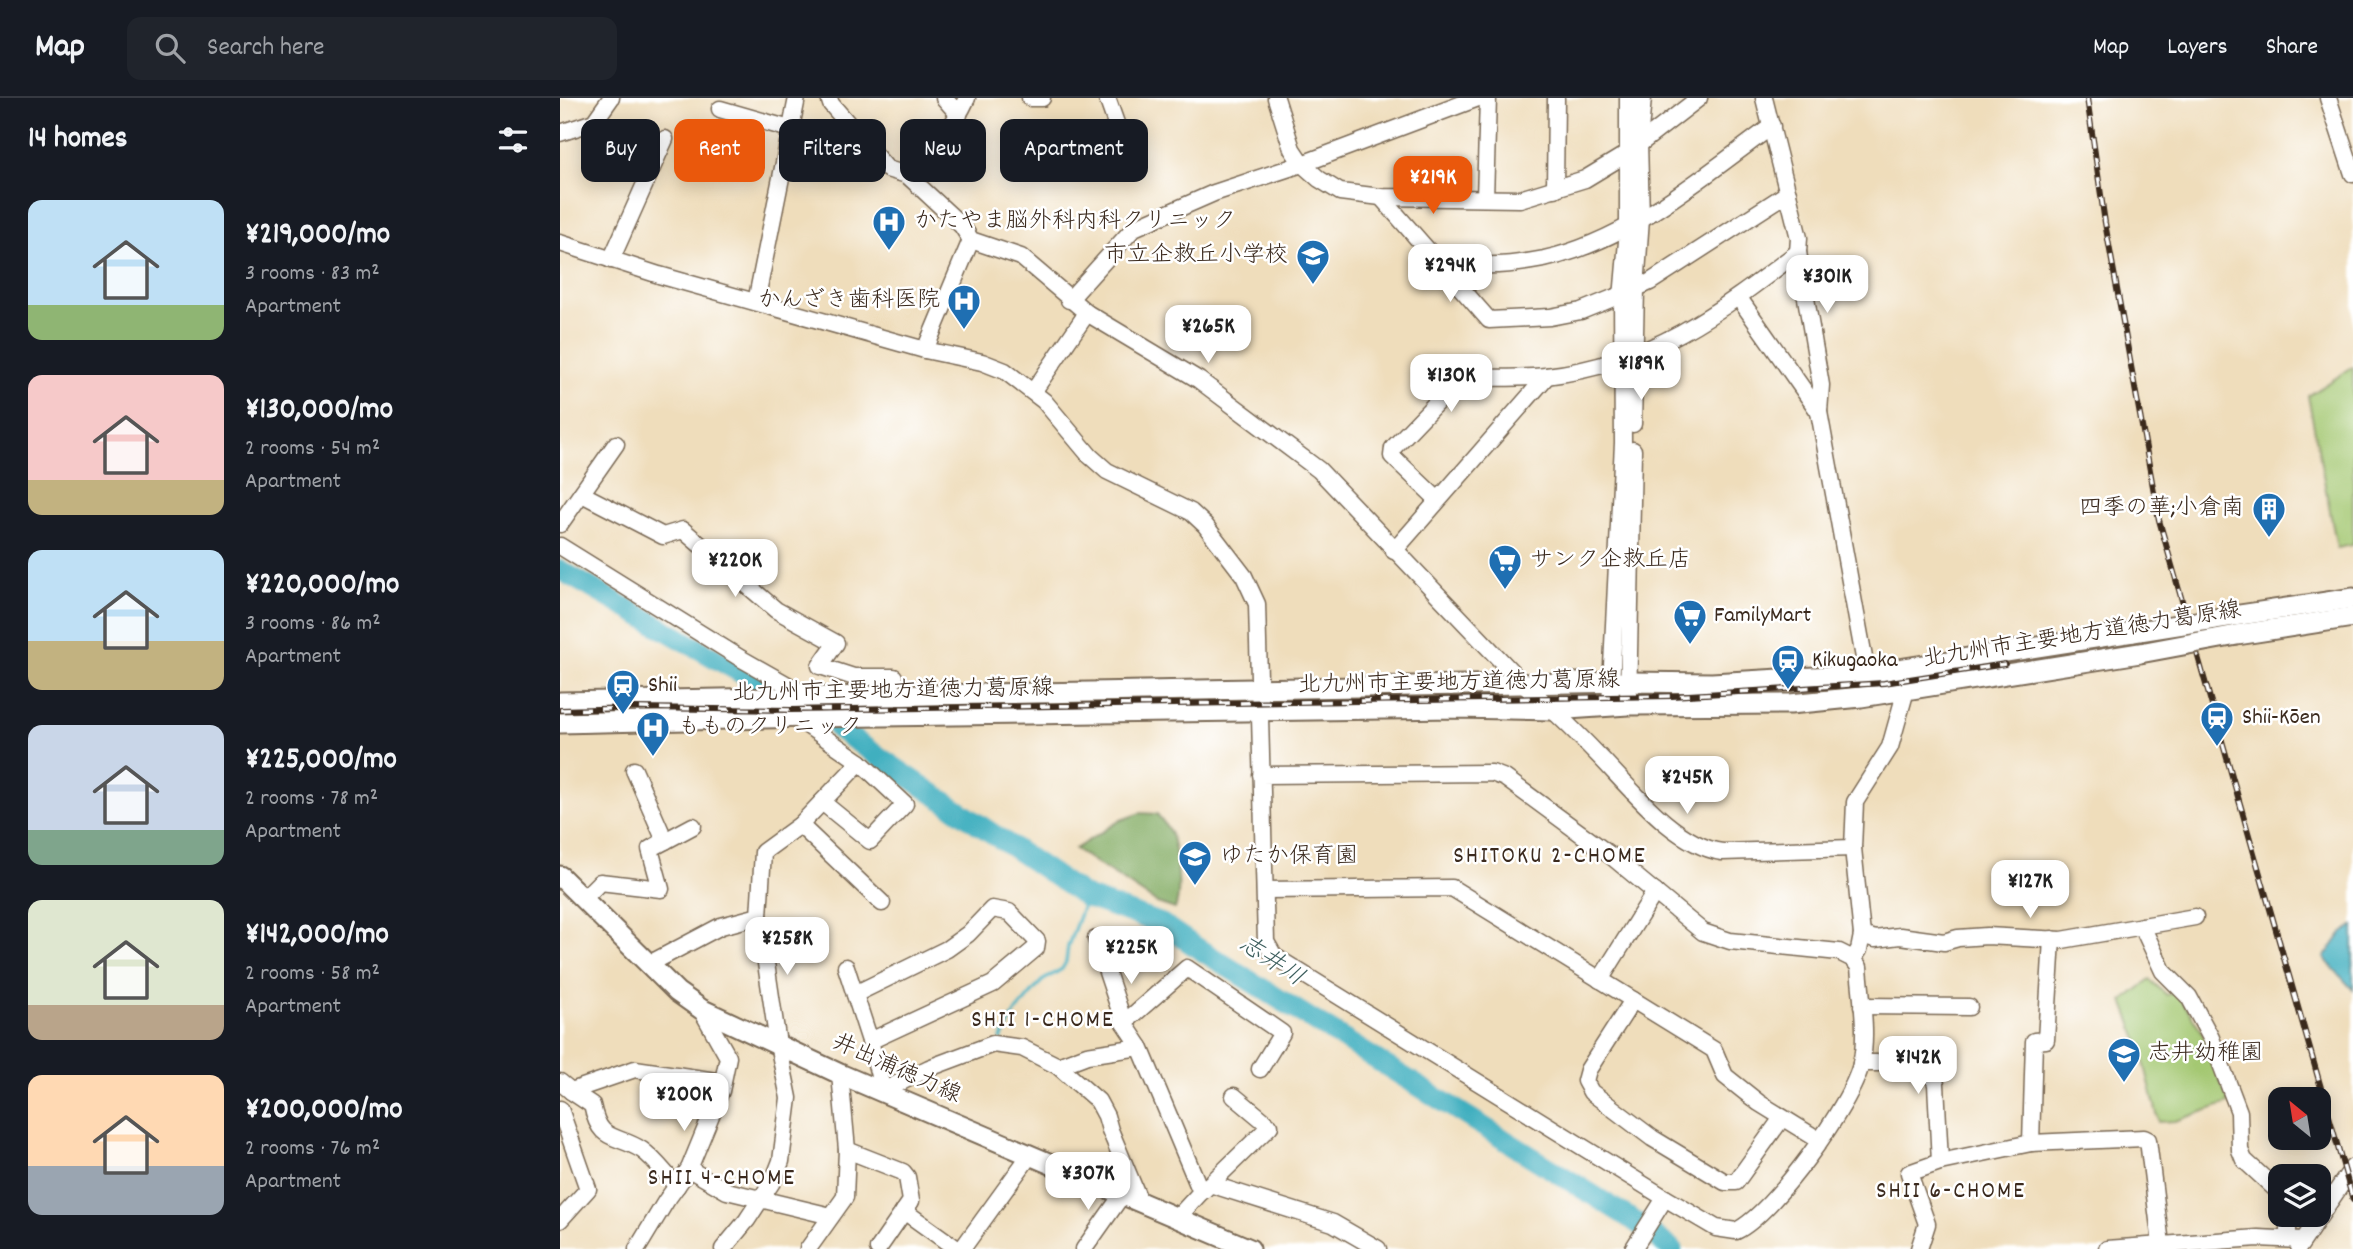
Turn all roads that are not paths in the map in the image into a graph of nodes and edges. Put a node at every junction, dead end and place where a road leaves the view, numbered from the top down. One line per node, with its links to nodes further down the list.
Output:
1 (611, 98): 25 (street)
2 (797, 98): 20 (street)
3 (830, 98): 30 (street)
4 (944, 98): 19 (street)
5 (967, 98): 19 (street)
6 (1030, 98): 7 (street)
7 (1042, 98)
8 (1107, 98): 22 (street)
9 (1276, 98): 28 (street)
10 (1478, 98): 28 (street)
11 (1488, 98): 36 (street)
12 (1556, 98): 33 (street)
13 (1628, 98): 27 (street)
14 (1643, 98): 27 (street)
15 (1764, 98): 24 (street)
16 (2328, 98): 29 (street)
17 (1692, 100): 27 (street)
18 (720, 109): 23 (street)
19 (959, 115): 21 (street)
20 (792, 119)
21 (956, 119)
22 (1114, 119)
23 (779, 127)
24 (1772, 127): 34 (street); 37 (street)
25 (560, 133)
26 (665, 139): 41 (street)
27 (1634, 148): 33 (street); 37 (street)
28 (1302, 164): 35 (street); 45 (street)
29 (2352, 165)
30 (900, 173)
31 (780, 182): 46 (street)
32 (915, 182): 38 (street)
33 (1555, 189): 36 (street)
34 (1788, 193): 40 (street); 43 (street)
35 (1381, 197): 36 (street); 42 (street)
36 (1485, 198)
37 (1634, 222): 42 (street); 43 (street)
38 (971, 240): 45 (street); 48 (street)
39 (560, 243): 41 (street)
40 (1798, 252): 44 (street); 52 (street)
41 (611, 260): 46 (street)
42 (1438, 264): 43 (street)
43 (1630, 291): 49 (street)
44 (1739, 298): 49 (street); 52 (street)
45 (1069, 300): 47 (street)
46 (756, 302): 48 (street)
47 (1087, 313): 51 (street); 58 (street)
48 (925, 350): 51 (street)
49 (1630, 357): 50 (street); 63 (street)
50 (1547, 376): 55 (street); 55 (street)
51 (1033, 392): 65 (street)
52 (1819, 412): 62 (street)
53 (616, 444): 54 (street)
54 (582, 494): 56 (street); 67 (street)
55 (1438, 500): 58 (street)
56 (560, 524)
57 (560, 546): 68 (street)
58 (1394, 551): 64 (street)
59 (2353, 598): 61 (main road, 北九州市主要地方道徳力葛原線)
60 (2353, 617): 61 (main road, 北九州市主要地方道徳力葛原線)
61 (2235, 626): 62 (main road, 北九州市主要地方道徳力葛原線, bridge); 66 (main road, 北九州市主要地方道徳力葛原線, bridge)
62 (1867, 674): 63 (main road, 北九州市主要地方道徳力葛原線)
63 (1620, 683): 64 (main road, 北九州市主要地方道徳力葛原線); 70 (street)
64 (1525, 686): 65 (main road, 北九州市主要地方道徳力葛原線); 71 (street)
65 (1258, 690): 67 (main road, 北九州市主要地方道徳力葛原線); 72 (street)
66 (1906, 690): 70 (main road, 北九州市主要地方道徳力葛原線); 83 (street)
67 (888, 696): 68 (main road, 北九州市主要地方道徳力葛原線); 73 (street)
68 (811, 699): 69 (main road, 北九州市主要地方道徳力葛原線)
69 (560, 702)
70 (1619, 705): 71 (main road, 北九州市主要地方道徳力葛原線)
71 (1553, 709): 72 (main road, 北九州市主要地方道徳力葛原線); 83 (street)
72 (1260, 711): 73 (main road, 北九州市主要地方道徳力葛原線); 78 (street)
73 (888, 716): 74 (main road, 北九州市主要地方道徳力葛原線)
74 (795, 717): 75 (main road, 北九州市主要地方道徳力葛原線); 76 (street)
75 (560, 723)
76 (860, 762): 79 (street); 79 (street)
77 (634, 770): 82 (street)
78 (1261, 775): 85 (street); 86 (street)
79 (822, 802): 80 (street)
80 (800, 825): 88 (street); 89 (street)
81 (693, 826): 82 (street)
82 (665, 841): 87 (street)
83 (1853, 849): 92 (street)
84 (560, 876): 87 (main road, 井出浦徳力線)
85 (1265, 890): 98 (street); 128 (street)
86 (1655, 892): 95 (street); 98 (street)
87 (583, 898): 96 (main road, 井出浦徳力線)
88 (882, 903)
89 (759, 916): 96 (street); 106 (street)
90 (2195, 917): 91 (street)
91 (2142, 926): 94 (street); 125 (street)
92 (1862, 936): 94 (street); 95 (street)
93 (1096, 939): 104 (street)
94 (2052, 940): 119 (street)
95 (1853, 959): 101 (street)
96 (649, 964): 103 (main road, 井出浦徳力線)
97 (846, 967): 99 (street)
98 (1600, 980): 100 (street)
99 (855, 994): 105 (street); 105 (street)
100 (1633, 1000): 117 (street); 117 (street)
101 (1862, 1006): 102 (street); 108 (street)
102 (1969, 1007)
103 (701, 1009): 106 (main road, 井出浦徳力線); 112 (street)
104 (1124, 1023): 107 (street); 110 (street)
105 (870, 1041): 114 (street)
106 (778, 1044): 111 (main road, 井出浦徳力線); 129 (street)
107 (1140, 1047): 109 (street); 127 (street)
108 (1861, 1063): 118 (street); 122 (street)
109 (1058, 1066): 114 (street); 130 (street)
110 (1260, 1069)
111 (840, 1074): 114 (main road, 井出浦徳力線); 120 (street)
112 (723, 1082): 113 (street); 124 (street)
113 (565, 1087): 126 (street)
114 (883, 1091): 121 (main road, 井出浦徳力線)
115 (1234, 1096): 127 (street)
116 (560, 1109): 134 (street)
117 (1782, 1118): 118 (street)
118 (1819, 1140): 128 (street)
119 (2031, 1143): 122 (street); 136 (street)
120 (847, 1150): 131 (street); 132 (street)
121 (1030, 1155): 130 (main road, 井出浦徳力線); 143 (street)
122 (1940, 1162): 148 (street)
123 (2353, 1167): 135 (street)
124 (689, 1169): 126 (street); 129 (street)
125 (2268, 1182)
126 (677, 1186): 138 (street)
127 (1205, 1188): 133 (street); 146 (street)
128 (1665, 1198): 147 (street)
129 (761, 1199): 132 (street); 139 (street)
130 (1131, 1199): 133 (main road, 井出浦徳力線); 144 (street)
131 (904, 1211): 141 (street); 142 (street)
132 (831, 1216): 140 (street)
133 (1178, 1217): 145 (main road, 井出浦徳力線)
134 (560, 1220)
135 (2296, 1243): 137 (street)
136 (2161, 1244): 137 (street); 149 (street)
137 (2245, 1244)
138 (637, 1249)
139 (723, 1249)
140 (808, 1249)
141 (878, 1249)
142 (957, 1249)
143 (962, 1249)
144 (1084, 1249)
145 (1250, 1249)
146 (1378, 1249)
147 (1633, 1249)
148 (1919, 1249)
149 (2107, 1249)

